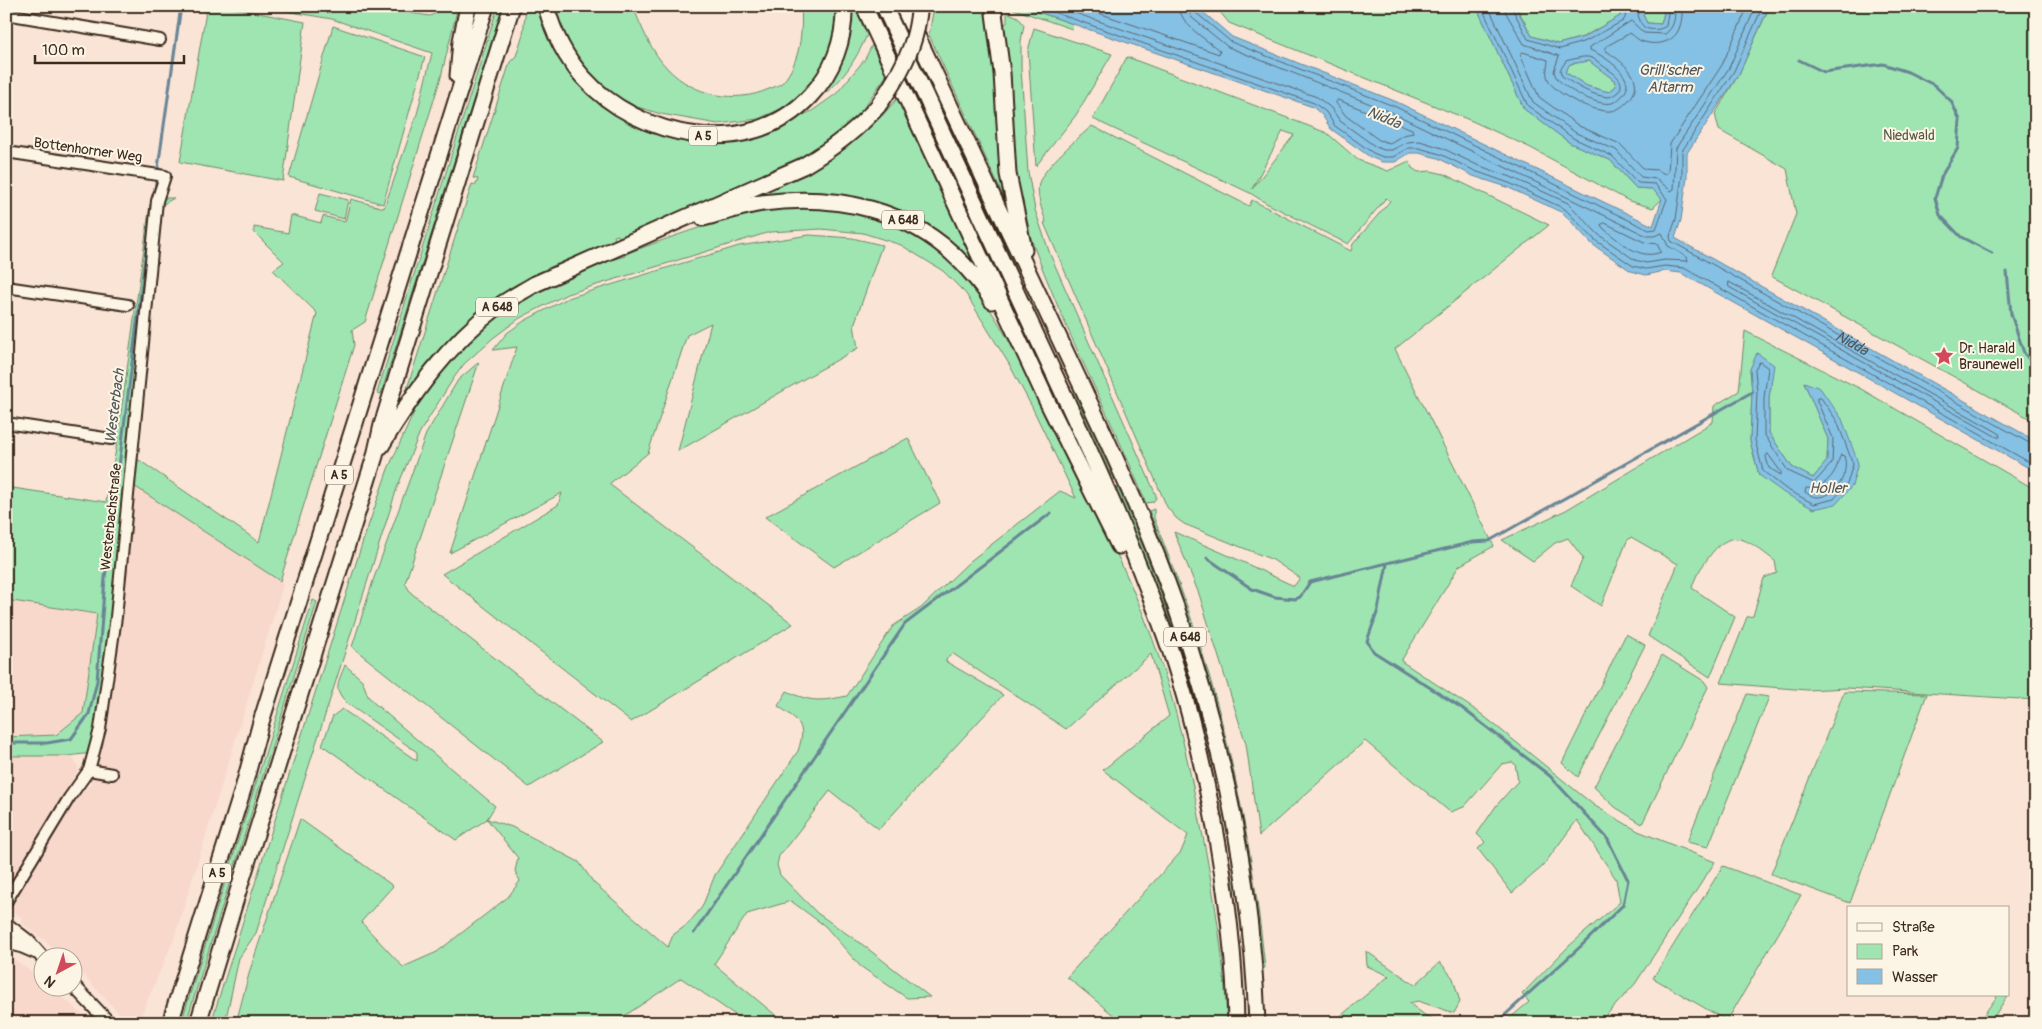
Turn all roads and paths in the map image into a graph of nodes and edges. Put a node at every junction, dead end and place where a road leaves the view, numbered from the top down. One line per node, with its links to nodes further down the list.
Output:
1 (468, 6): 13 (highway)
2 (486, 6): 13 (highway, A 5)
3 (512, 6): 23 (highway, A 5)
4 (546, 6): 5 (highway, A 5)
5 (844, 6)
6 (864, 6): 20 (highway, A 648)
7 (884, 6): 24 (highway, A 648)
8 (903, 6): 17 (highway, A 648)
9 (920, 6): 16 (highway, bridge)
10 (994, 9): 17 (highway)
11 (6, 14): 12 (street)
12 (160, 40)
13 (457, 97): 34 (highway, A 5)
14 (6, 152): 15 (street, Bottenhorner Weg)
15 (163, 176): 25 (street, Westerbachstraße)
16 (672, 224): 20 (highway, A 648); 23 (highway, A 648)
17 (1030, 276): 37 (highway, A 648)
18 (6, 287): 19 (street)
19 (128, 305)
20 (1048, 400): 24 (highway, A 648)
21 (6, 423): 22 (street)
22 (110, 439)
23 (375, 456): 35 (highway, A 5)
24 (1166, 639): 36 (highway, A 648)
25 (89, 770): 26 (street); 27 (street, Westerbachstraße)
26 (112, 774)
27 (6, 902)
28 (6, 924): 30 (main road)
29 (6, 942): 31 (main road)
30 (33, 946)
31 (32, 951)
32 (82, 995): 33 (main road)
33 (109, 1023)
34 (170, 1023)
35 (198, 1023)
36 (1236, 1023)
37 (1257, 1023)

